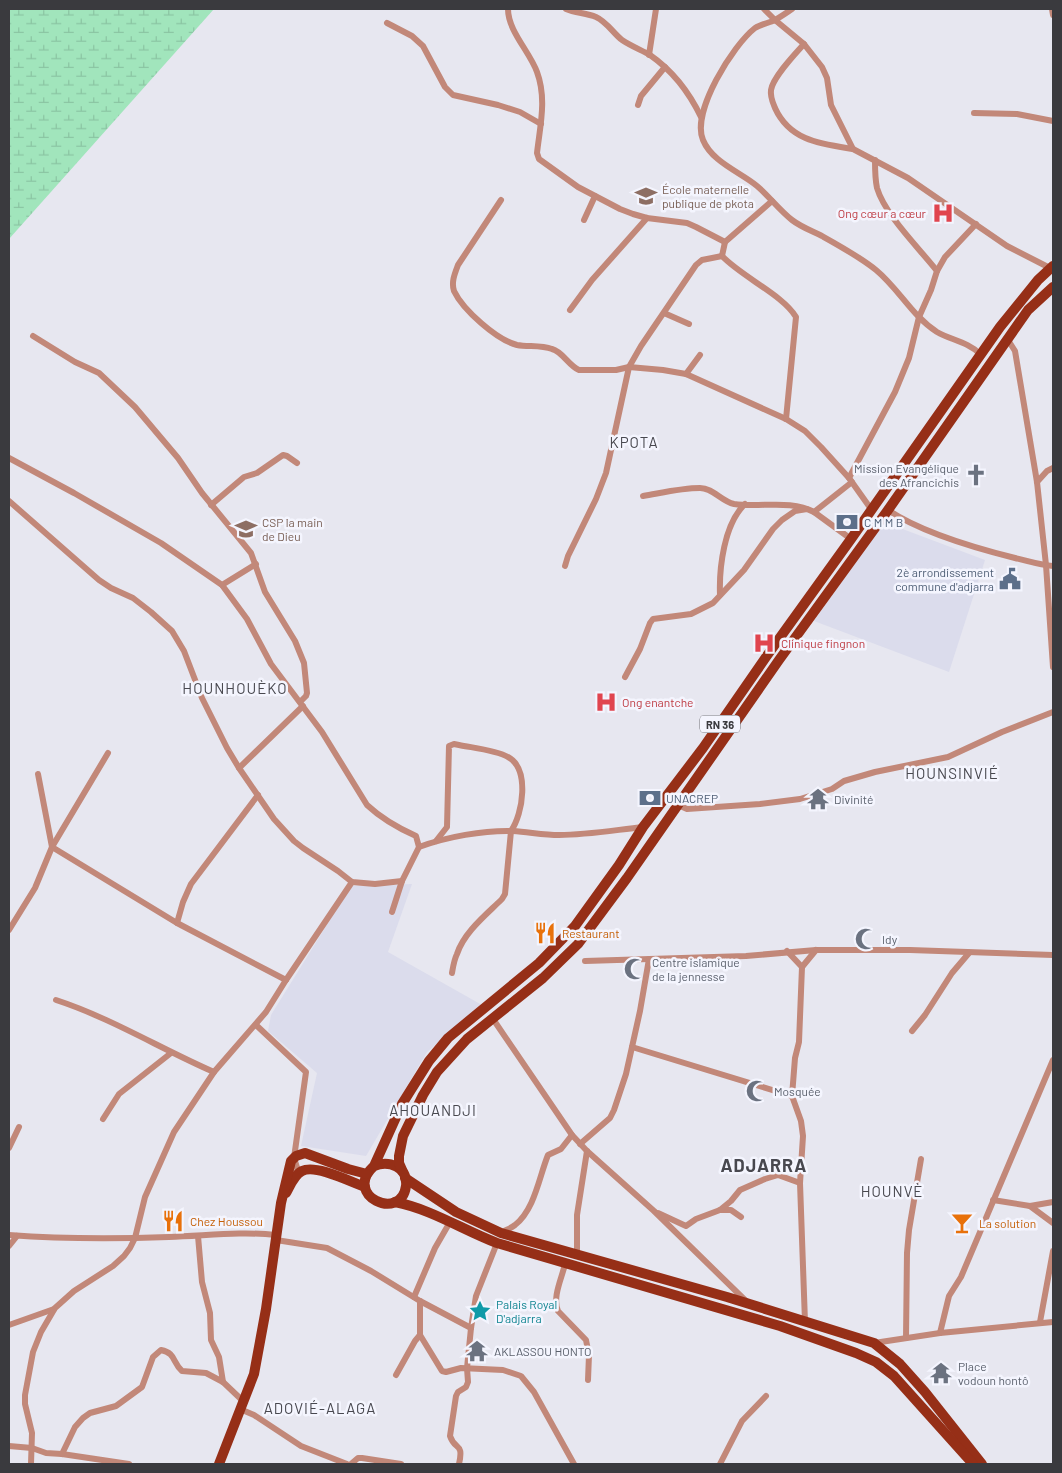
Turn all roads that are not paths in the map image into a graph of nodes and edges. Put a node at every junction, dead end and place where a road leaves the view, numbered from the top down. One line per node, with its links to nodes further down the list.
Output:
1 (508, 9): 17 (street)
2 (566, 9): 11 (street)
3 (656, 9): 11 (street)
4 (764, 9): 8 (street)
5 (792, 9): 8 (street)
6 (1052, 9): 7 (street)
7 (1053, 15)
8 (775, 20): 10 (street); 15 (street)
9 (386, 23): 17 (street)
10 (804, 44): 18 (street); 18 (street)
11 (649, 55): 12 (street)
12 (665, 67): 13 (street); 15 (street)
13 (638, 106)
14 (974, 113): 16 (street)
15 (701, 117): 22 (street)
16 (1053, 121)
17 (541, 124): 20 (street)
18 (853, 149): 19 (street)
19 (874, 160): 25 (street); 29 (street)
20 (595, 196): 23 (street); 24 (street)
21 (501, 200): 39 (street)
22 (772, 201): 26 (street); 33 (street)
23 (647, 218): 26 (street); 31 (street)
24 (584, 220)
25 (976, 224): 28 (street); 29 (street)
26 (724, 242): 27 (street)
27 (722, 256): 32 (street); 41 (street)
28 (1052, 267): 37 (main road, RN 36)
29 (937, 271): 33 (street)
30 (1053, 286): 36 (main road, RN 36)
31 (570, 310)
32 (664, 313): 34 (street); 39 (street)
33 (919, 317): 37 (street); 45 (street)
34 (689, 324)
35 (33, 336): 50 (street)
36 (1008, 340): 46 (street); 53 (main road, RN 36)
37 (980, 354): 51 (main road, RN 36)
38 (700, 355): 40 (street)
39 (629, 367): 40 (street); 56 (street)
40 (686, 374): 41 (street)
41 (786, 419): 45 (street)
42 (9, 458): 58 (street)
43 (297, 463): 50 (street)
44 (1053, 468): 46 (street)
45 (850, 480): 51 (street); 52 (street)
46 (1037, 482): 57 (street)
47 (643, 496): 49 (street)
48 (9, 501): 65 (street)
49 (745, 504): 52 (street); 59 (street)
50 (211, 505): 55 (street)
51 (871, 509): 54 (main road, RN 36)
52 (811, 510): 54 (street); 59 (street)
53 (888, 510): 57 (street); 68 (main road, RN 36)
54 (851, 539): 69 (main road, RN 36)
55 (256, 564): 58 (street); 62 (street)
56 (565, 566)
57 (1050, 566): 60 (street)
58 (222, 585): 62 (street)
59 (720, 595): 61 (street)
60 (1053, 667)
61 (625, 677)
62 (302, 704): 65 (street); 73 (street)
63 (1053, 712): 68 (street)
64 (108, 753): 72 (street)
65 (239, 768): 67 (street)
66 (38, 774): 72 (street)
67 (258, 795): 75 (street); 77 (street)
68 (678, 805): 89 (main road, RN 36)
69 (643, 827): 70 (street); 105 (main road, RN 36)
70 (511, 831): 71 (street); 71 (street); 86 (street)
71 (436, 841): 73 (street)
72 (52, 847): 77 (street); 78 (street)
73 (419, 847): 74 (street)
74 (402, 881): 75 (street); 76 (street)
75 (352, 882): 87 (street)
76 (392, 912)
77 (177, 923): 87 (street)
78 (9, 930)
79 (816, 950): 80 (street); 81 (street); 85 (street)
80 (787, 951): 83 (street); 85 (street)
81 (969, 953): 82 (street); 91 (street)
82 (1053, 955)
83 (649, 959): 84 (street); 92 (street)
84 (585, 961)
85 (802, 967): 96 (street)
86 (452, 973)
87 (286, 980): 90 (street)
88 (56, 1000): 93 (street)
89 (492, 1019): 99 (street); 107 (main road, RN 36)
90 (256, 1025): 95 (street); 103 (street)
91 (912, 1031)
92 (632, 1047): 96 (street); 100 (street)
93 (171, 1053): 95 (street); 97 (street)
94 (1053, 1060): 110 (street)
95 (214, 1072): 124 (street)
96 (792, 1096): 108 (street)
97 (103, 1118)
98 (19, 1127): 101 (street)
99 (572, 1135): 100 (street); 120 (street)
100 (580, 1144): 102 (street)
101 (9, 1148)
102 (587, 1151): 116 (street); 129 (street)
103 (294, 1158): 105 (main road); 106 (street); 113 (main road)
104 (921, 1159): 141 (street)
105 (371, 1170): 107 (main road); 109 (main road)
106 (299, 1174): 109 (main road); 113 (main road)
107 (404, 1175): 111 (main road); 120 (main road)
108 (800, 1183): 115 (street); 134 (street)
109 (365, 1187): 111 (main road)
110 (993, 1200): 114 (street); 139 (street)
111 (395, 1202): 118 (main road)
112 (1053, 1202): 114 (street)
113 (281, 1203): 125 (main road)
114 (1030, 1206): 119 (street)
115 (720, 1210): 116 (street); 117 (street)
116 (654, 1211): 132 (street)
117 (740, 1217)
118 (450, 1222): 126 (main road); 131 (street)
119 (1053, 1223)
120 (501, 1233): 129 (main road)
121 (9, 1235): 122 (street)
122 (17, 1236): 124 (street); 127 (street)
123 (198, 1236): 124 (street); 125 (street); 146 (street)
124 (135, 1238): 133 (street)
125 (276, 1238): 131 (street); 148 (main road)
126 (497, 1243): 130 (main road); 138 (street)
127 (9, 1246)
128 (1053, 1251): 135 (street)
129 (577, 1255): 132 (main road)
130 (565, 1264): 145 (street); 160 (main road)
131 (417, 1299): 138 (street); 140 (street)
132 (748, 1303): 134 (main road)
133 (55, 1308): 137 (street); 150 (street)
134 (805, 1322): 142 (main road)
135 (1040, 1322): 136 (street); 139 (street)
136 (1053, 1322)
137 (9, 1325)
138 (471, 1328): 143 (street)
139 (940, 1333): 141 (street)
140 (420, 1335): 143 (street); 144 (street)
141 (906, 1338): 142 (street)
142 (874, 1343): 161 (main road)
143 (467, 1368): 157 (street); 158 (street)
144 (396, 1375)
145 (588, 1380)
146 (223, 1382): 148 (street); 151 (street)
147 (766, 1396): 159 (street)
148 (241, 1405): 154 (main road); 155 (street)
149 (9, 1446): 150 (street)
150 (32, 1448): 151 (street); 152 (street)
151 (62, 1454): 153 (street)
152 (31, 1464)
153 (129, 1464)
154 (219, 1464)
155 (349, 1464): 156 (street)
156 (401, 1464)
157 (459, 1464)
158 (574, 1464)
159 (720, 1464)
160 (973, 1464)
161 (982, 1464)

